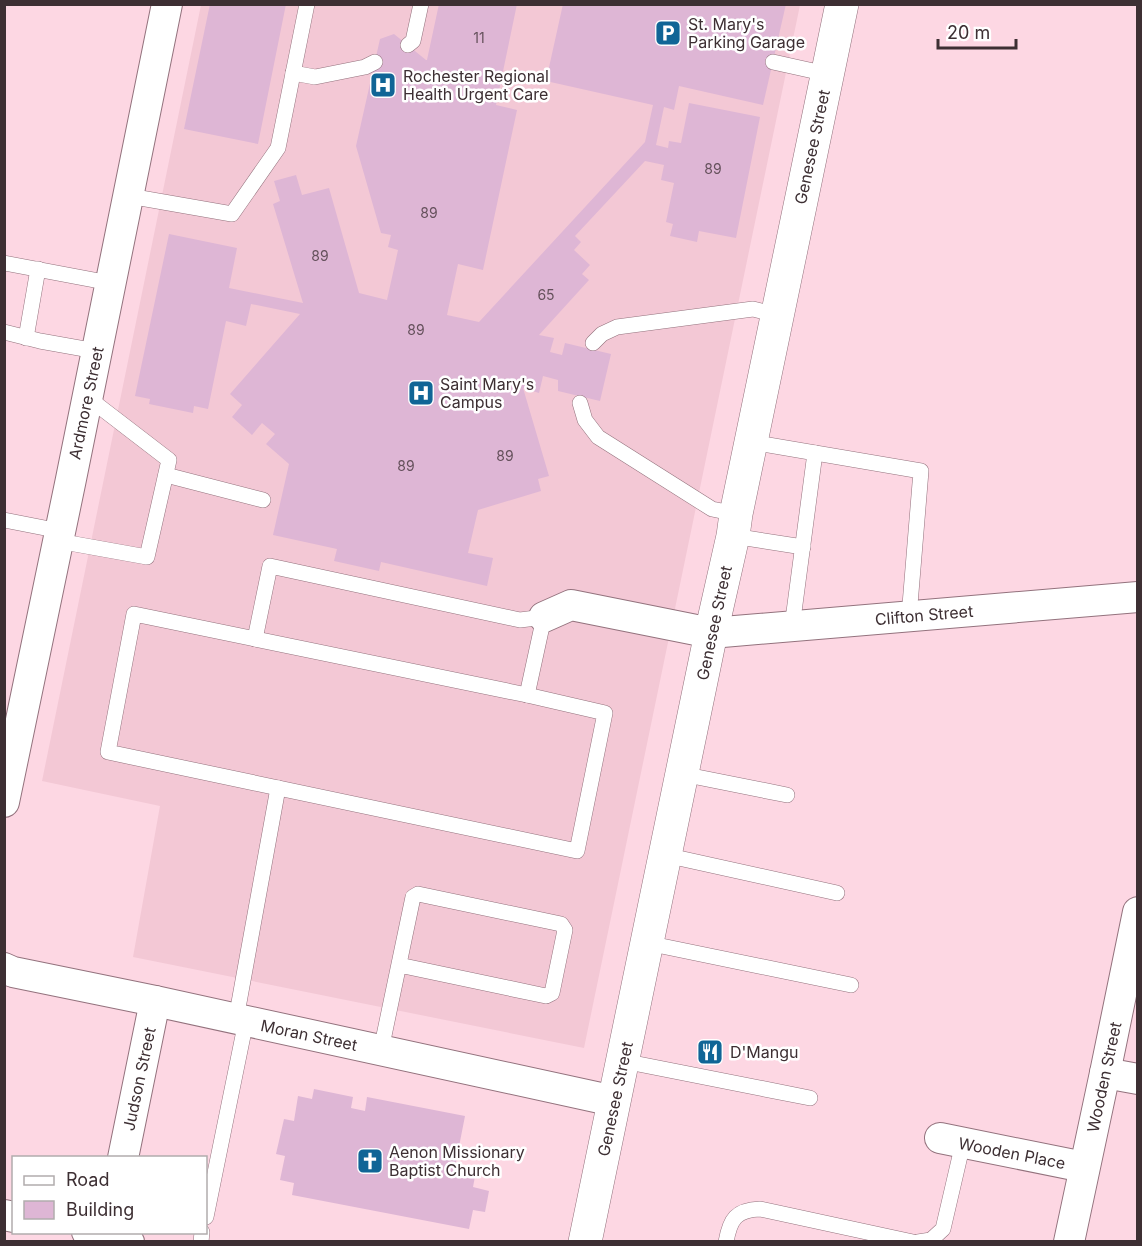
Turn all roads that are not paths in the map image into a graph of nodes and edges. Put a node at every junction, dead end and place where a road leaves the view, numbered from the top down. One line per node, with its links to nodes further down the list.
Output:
1 (167, 4): 10 (street, Ardmore Street)
2 (307, 4): 8 (lane)
3 (421, 4): 5 (lane)
4 (842, 4): 9 (main road, Genesee Street)
5 (408, 45)
6 (375, 62): 8 (lane)
7 (773, 62): 9 (lane)
8 (293, 73): 10 (lane)
9 (827, 74): 14 (main road, Genesee Street)
10 (129, 196): 13 (street, Ardmore Street)
11 (4, 263): 12 (lane)
12 (38, 269): 13 (lane); 16 (lane)
13 (110, 284): 18 (street, Ardmore Street)
14 (777, 315): 17 (lane); 21 (main road, Genesee Street)
15 (4, 332): 16 (lane)
16 (26, 338): 18 (lane)
17 (593, 344)
18 (96, 351): 19 (street, Ardmore Street)
19 (87, 397): 23 (lane); 27 (street, Ardmore Street)
20 (580, 403): 26 (lane)
21 (751, 442): 22 (lane); 26 (main road, Genesee Street)
22 (815, 453): 28 (lane); 31 (lane)
23 (166, 475): 24 (lane); 27 (lane)
24 (263, 500)
25 (4, 520): 27 (lane)
26 (735, 525): 28 (lane); 33 (main road, Genesee Street)
27 (59, 536): 39 (street, Ardmore Street)
28 (803, 547): 32 (lane)
29 (1137, 597): 31 (street, Clifton Street)
30 (544, 617): 33 (street, Clifton Street); 34 (lane); 35 (lane)
31 (909, 617): 32 (street, Clifton Street)
32 (792, 627): 33 (street, Clifton Street)
33 (711, 633): 36 (main road, Genesee Street)
34 (255, 639): 35 (lane); 37 (lane)
35 (527, 695): 37 (lane)
36 (682, 774): 38 (lane); 40 (main road, Genesee Street)
37 (278, 788): 48 (lane)
38 (788, 795)
39 (4, 802)
40 (665, 855): 41 (lane); 43 (main road, Genesee Street)
41 (837, 893)
42 (1137, 912): 51 (street, Wooden Street)
43 (647, 943): 46 (lane); 50 (main road, Genesee Street)
44 (399, 965): 44 (lane); 49 (lane)
45 (4, 968): 47 (street, Moran Street)
46 (851, 985)
47 (155, 1001): 48 (street, Moran Street); 56 (street, Judson Street)
48 (241, 1020): 49 (street, Moran Street); 58 (lane)
49 (381, 1050): 54 (street, Moran Street)
50 (623, 1061): 53 (lane); 54 (main road, Genesee Street)
51 (1105, 1072): 52 (street); 57 (street, Wooden Street)
52 (1137, 1079)
53 (810, 1098)
54 (614, 1101): 59 (main road, Genesee Street)
55 (951, 1141): 57 (street, Wooden Place); 62 (lane)
56 (123, 1156)
57 (1084, 1167): 63 (street, Wooden Street)
58 (207, 1212)
59 (585, 1242)
60 (726, 1242): 61 (lane)
61 (913, 1242)
62 (918, 1242)
63 (1069, 1242)

